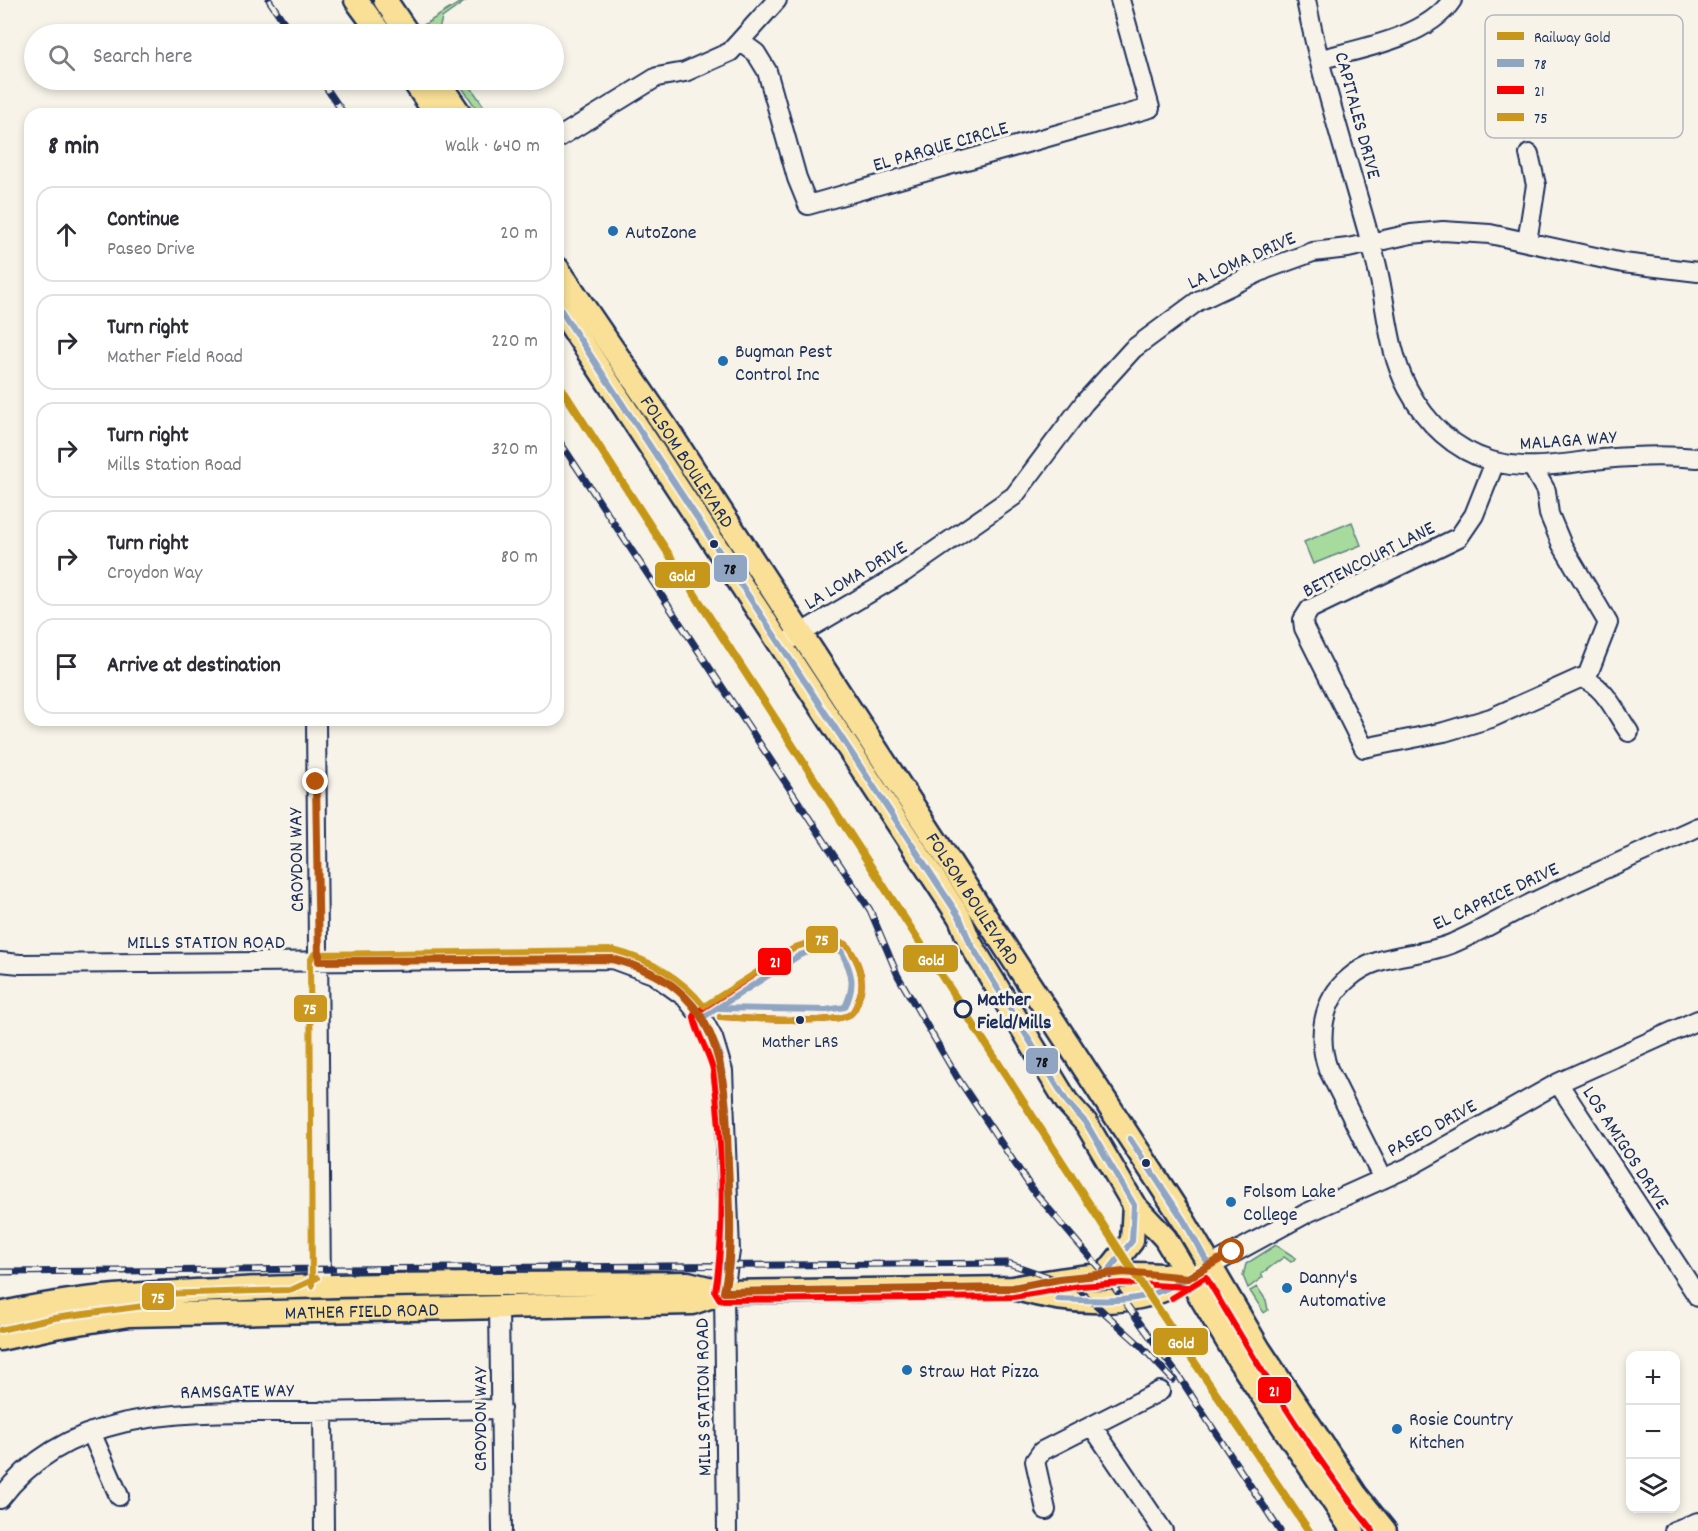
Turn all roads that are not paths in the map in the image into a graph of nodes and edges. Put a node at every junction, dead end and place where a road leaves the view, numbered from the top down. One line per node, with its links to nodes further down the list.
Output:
1 (356, 0): 7 (main road)
2 (385, 0): 8 (main road)
3 (777, 0): 9 (street)
4 (1120, 0): 9 (street, EL PARQUE CIRCLE)
5 (1306, 0): 10 (street, CAPITALES DRIVE)
6 (1452, 0): 10 (street)
7 (374, 24)
8 (401, 24)
9 (741, 42): 15 (street)
10 (1321, 59): 17 (street, CAPITALES DRIVE)
11 (420, 90): 13 (main road)
12 (444, 90): 14 (main road)
13 (432, 108)
14 (456, 108)
15 (564, 134)
16 (1529, 154): 18 (street)
17 (1370, 242): 18 (street, LA LOMA DRIVE); 23 (street, MALAGA WAY); 25 (street, LA LOMA DRIVE)
18 (1527, 242): 19 (street, LA LOMA DRIVE)
19 (1698, 272)
20 (564, 277): 25 (main road, FOLSOM BOULEVARD)
21 (564, 315): 26 (main road, FOLSOM BOULEVARD)
22 (1698, 458): 24 (street, MALAGA WAY)
23 (1495, 462): 24 (street, MALAGA WAY); 27 (street, BETTENCOURT LANE)
24 (1533, 468): 27 (street)
25 (801, 633): 26 (street, LA LOMA DRIVE); 37 (main road, FOLSOM BOULEVARD)
26 (781, 645): 36 (main road, FOLSOM BOULEVARD)
27 (1586, 679): 29 (street)
28 (316, 726): 31 (street, CROYDON WAY)
29 (1629, 732)
30 (1698, 827): 35 (street, EL CAPRICE DRIVE)
31 (319, 961): 32 (street, MILLS STATION ROAD); 40 (street, CROYDON WAY); 42 (street, MILLS STATION ROAD)
32 (0, 962)
33 (1698, 1020): 34 (street, PASEO DRIVE)
34 (1558, 1083): 35 (street, PASEO DRIVE); 43 (street, LOS AMIGOS DRIVE)
35 (1383, 1179): 37 (street, PASEO DRIVE)
36 (1134, 1205): 38 (main road); 39 (main road, FOLSOM BOULEVARD)
37 (1209, 1265): 39 (street, PASEO DRIVE); 62 (main road, FOLSOM BOULEVARD)
38 (1105, 1275): 39 (main road, MATHER FIELD ROAD); 41 (main road, MATHER FIELD ROAD)
39 (1188, 1278): 41 (main road, MATHER FIELD ROAD); 61 (main road, FOLSOM BOULEVARD)
40 (321, 1286): 42 (main road, MATHER FIELD ROAD); 45 (main road, MATHER FIELD ROAD); 46 (main road)
41 (1013, 1288): 42 (main road, MATHER FIELD ROAD)
42 (724, 1292): 44 (main road, MATHER FIELD ROAD); 59 (street, MILLS STATION ROAD)
43 (1698, 1297)
44 (499, 1307): 46 (main road, MATHER FIELD ROAD); 49 (street, CROYDON WAY)
45 (0, 1314)
46 (148, 1315): 47 (main road, MATHER FIELD ROAD)
47 (0, 1339)
48 (1160, 1391): 51 (street)
49 (501, 1409): 50 (street, RAMSGATE WAY); 58 (street, CROYDON WAY)
50 (323, 1412): 52 (street, RAMSGATE WAY); 57 (street)
51 (1092, 1426): 55 (street); 60 (street)
52 (91, 1432): 53 (street); 54 (street, RAMSGATE WAY)
53 (119, 1497)
54 (0, 1499)
55 (1046, 1510)
56 (1698, 1522): 63 (street)
57 (324, 1531)
58 (502, 1531)
59 (727, 1531)
60 (1163, 1531)
61 (1353, 1531)
62 (1385, 1531)
63 (1674, 1531)

